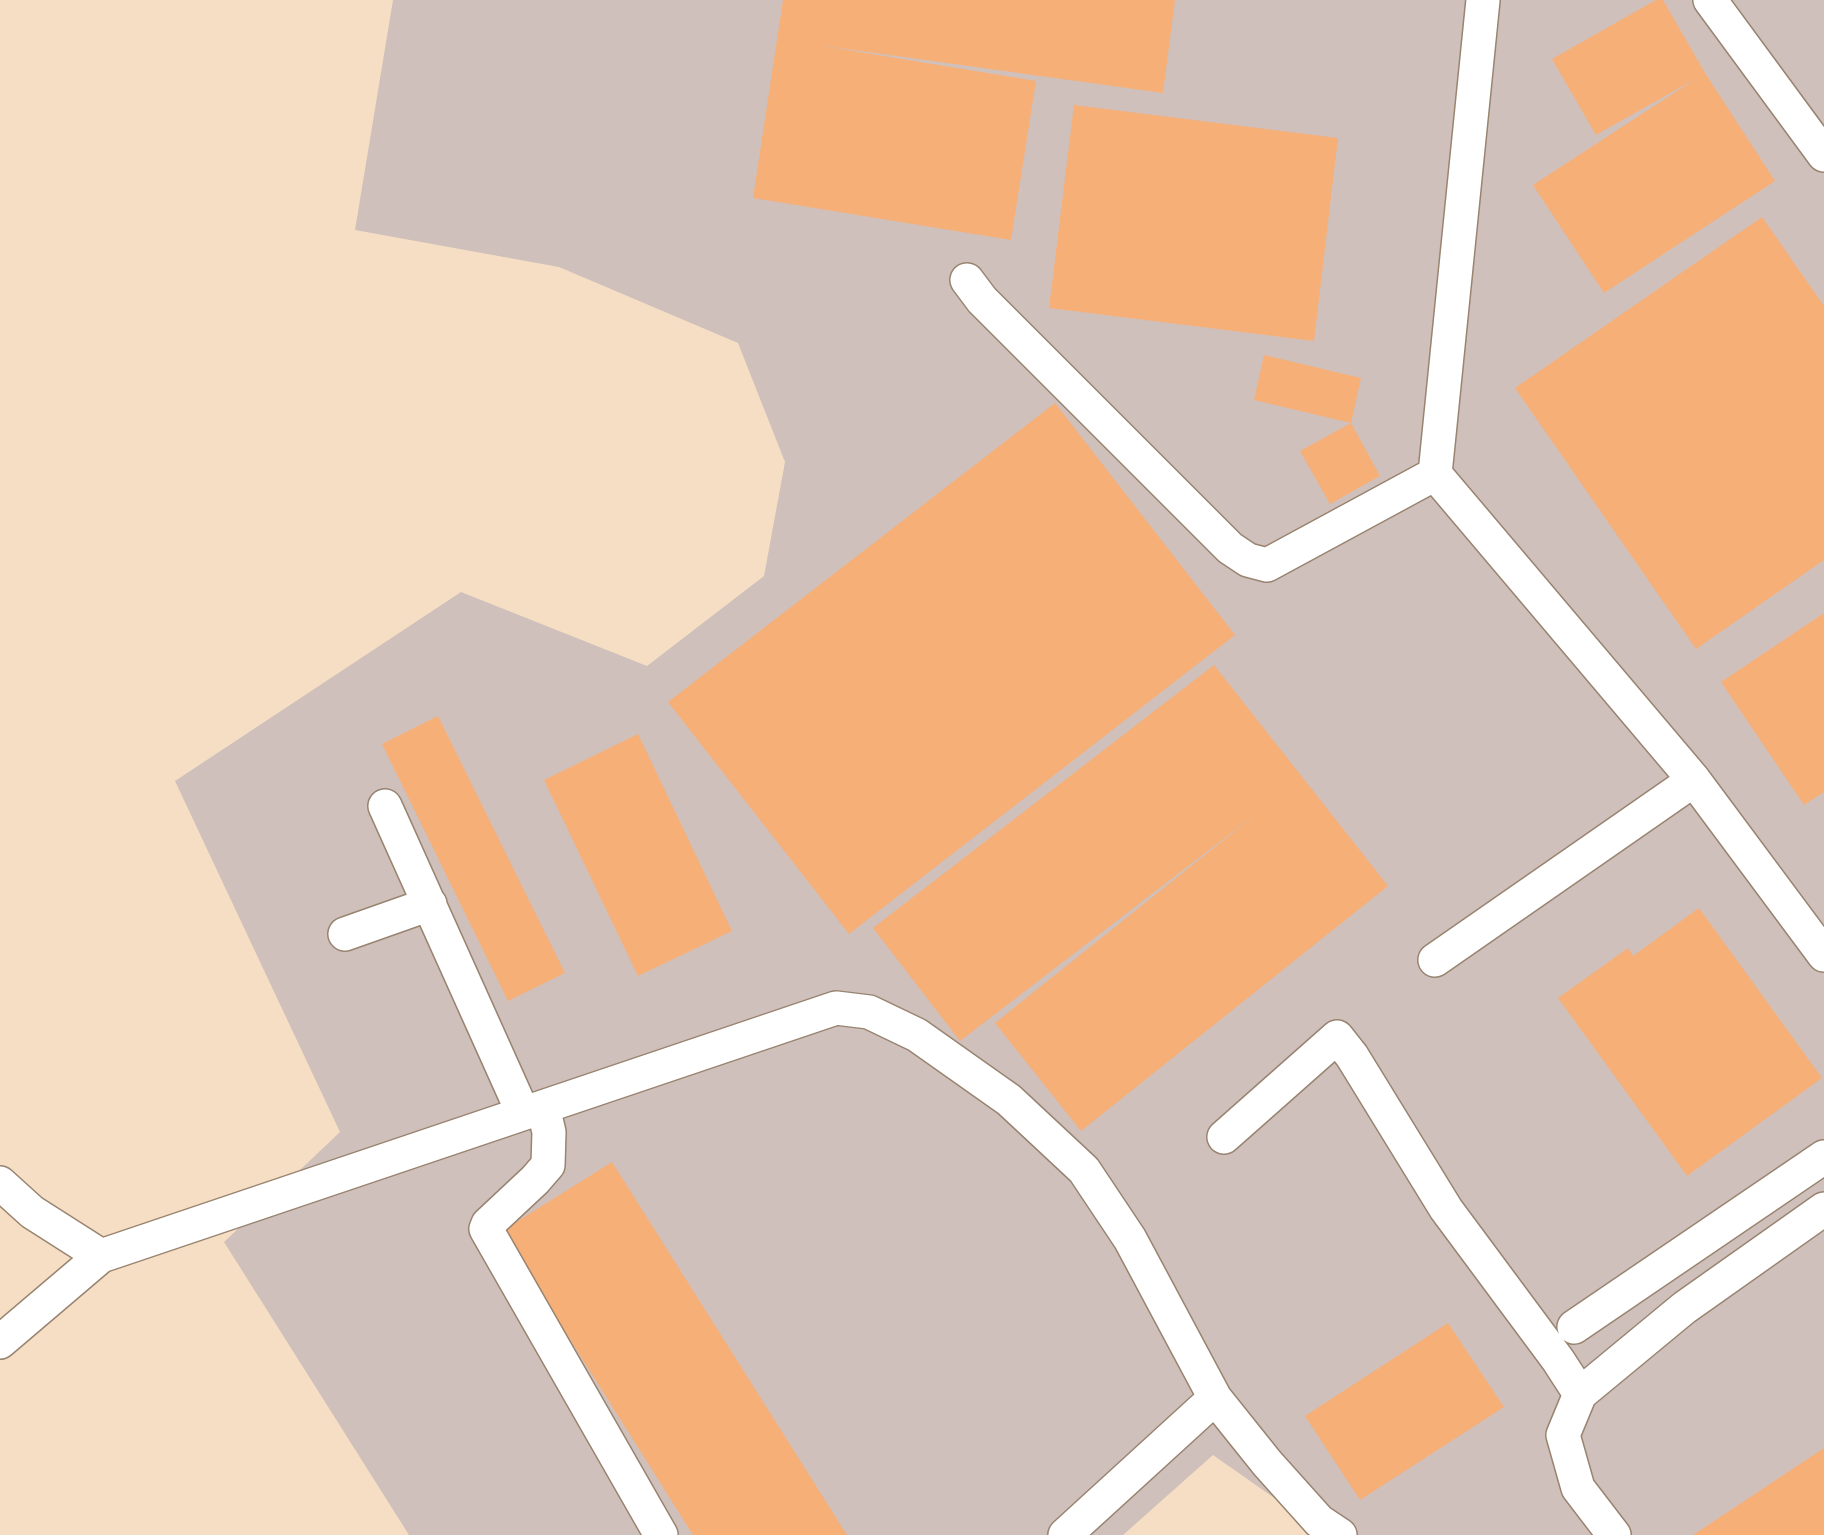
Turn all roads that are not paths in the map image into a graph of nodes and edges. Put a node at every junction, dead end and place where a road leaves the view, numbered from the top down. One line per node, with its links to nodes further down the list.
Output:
1 (1483, 0): 5 (street)
2 (1710, 0): 3 (street)
3 (1824, 155)
4 (967, 280): 5 (street)
5 (1435, 474): 6 (street)
6 (1694, 780): 10 (street); 11 (street)
7 (385, 806): 8 (street)
8 (430, 904): 9 (street); 12 (street)
9 (345, 934)
10 (1824, 954)
11 (1435, 960)
12 (533, 1110): 17 (street); 21 (street); 22 (street)
13 (1224, 1137): 20 (street)
14 (1824, 1157): 18 (street)
15 (0, 1183): 17 (street)
16 (1824, 1209): 20 (street)
17 (101, 1256): 19 (street)
18 (1574, 1327)
19 (0, 1342)
20 (1580, 1394): 25 (street)
21 (1216, 1398): 23 (street); 24 (street)
22 (661, 1535)
23 (1065, 1535)
24 (1340, 1535)
25 (1614, 1535)

